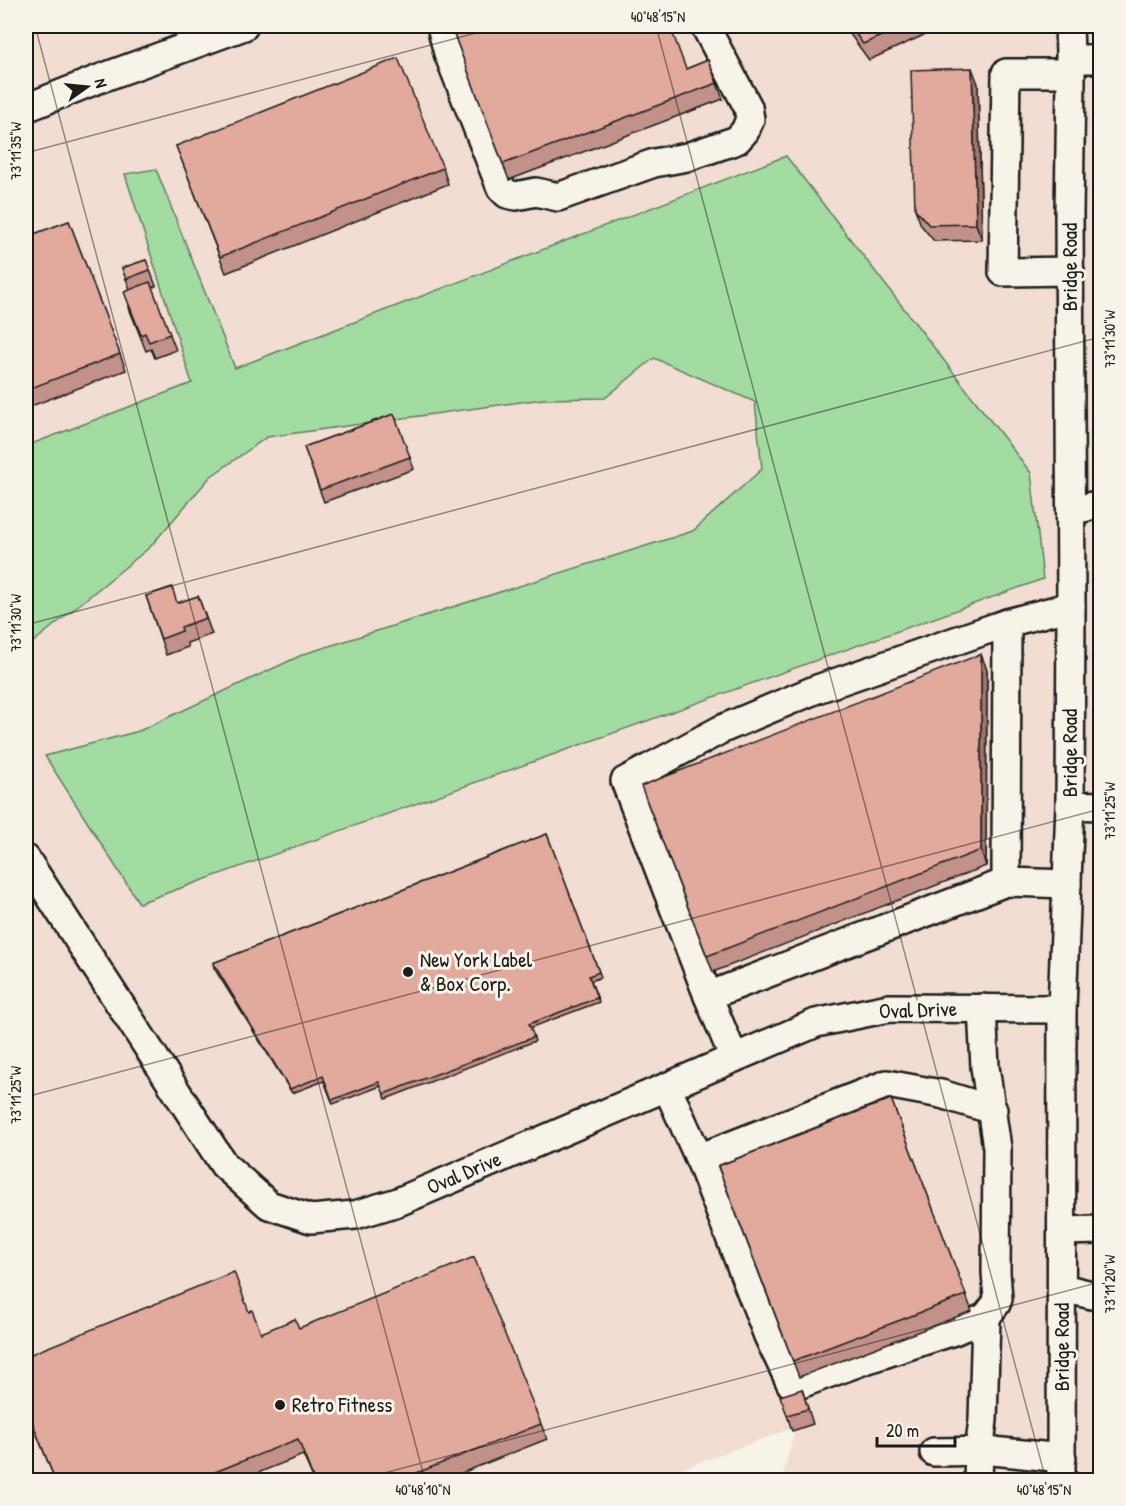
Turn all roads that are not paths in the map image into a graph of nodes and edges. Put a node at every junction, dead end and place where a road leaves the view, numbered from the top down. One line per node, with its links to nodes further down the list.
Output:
1 (244, 26): 7 (street)
2 (441, 26): 3 (street)
3 (705, 26)
4 (1069, 26): 6 (street, Bridge Road)
5 (1101, 59): 6 (street)
6 (1071, 66): 8 (street, Bridge Road); 8 (street)
7 (26, 108)
8 (1070, 271): 10 (street, Bridge Road)
9 (1101, 504): 10 (street)
10 (1071, 511): 11 (street, Bridge Road)
11 (1071, 606): 12 (street); 13 (street, Bridge Road)
12 (1007, 623): 16 (street); 18 (street)
13 (1070, 805): 14 (street); 17 (street, Bridge Road)
14 (1101, 806)
15 (26, 859): 22 (street, Oval Drive)
16 (1006, 882): 17 (street); 18 (street)
17 (1067, 884): 20 (street, Bridge Road)
18 (708, 996): 21 (street)
19 (982, 1008): 20 (street, Oval Drive); 21 (street, Oval Drive); 23 (street)
20 (1062, 1008): 26 (street, Bridge Road)
21 (734, 1058): 22 (street, Oval Drive)
22 (667, 1087): 24 (street)
23 (993, 1110): 24 (street); 29 (street)
24 (699, 1158): 29 (street)
25 (1101, 1230): 26 (street)
26 (1063, 1231): 27 (street, Bridge Road)
27 (1063, 1288): 28 (street); 32 (street, Bridge Road)
28 (1101, 1297)
29 (986, 1317): 31 (street)
30 (934, 1452): 31 (street)
31 (979, 1452): 32 (street); 33 (street)
32 (1061, 1469)
33 (978, 1480)

